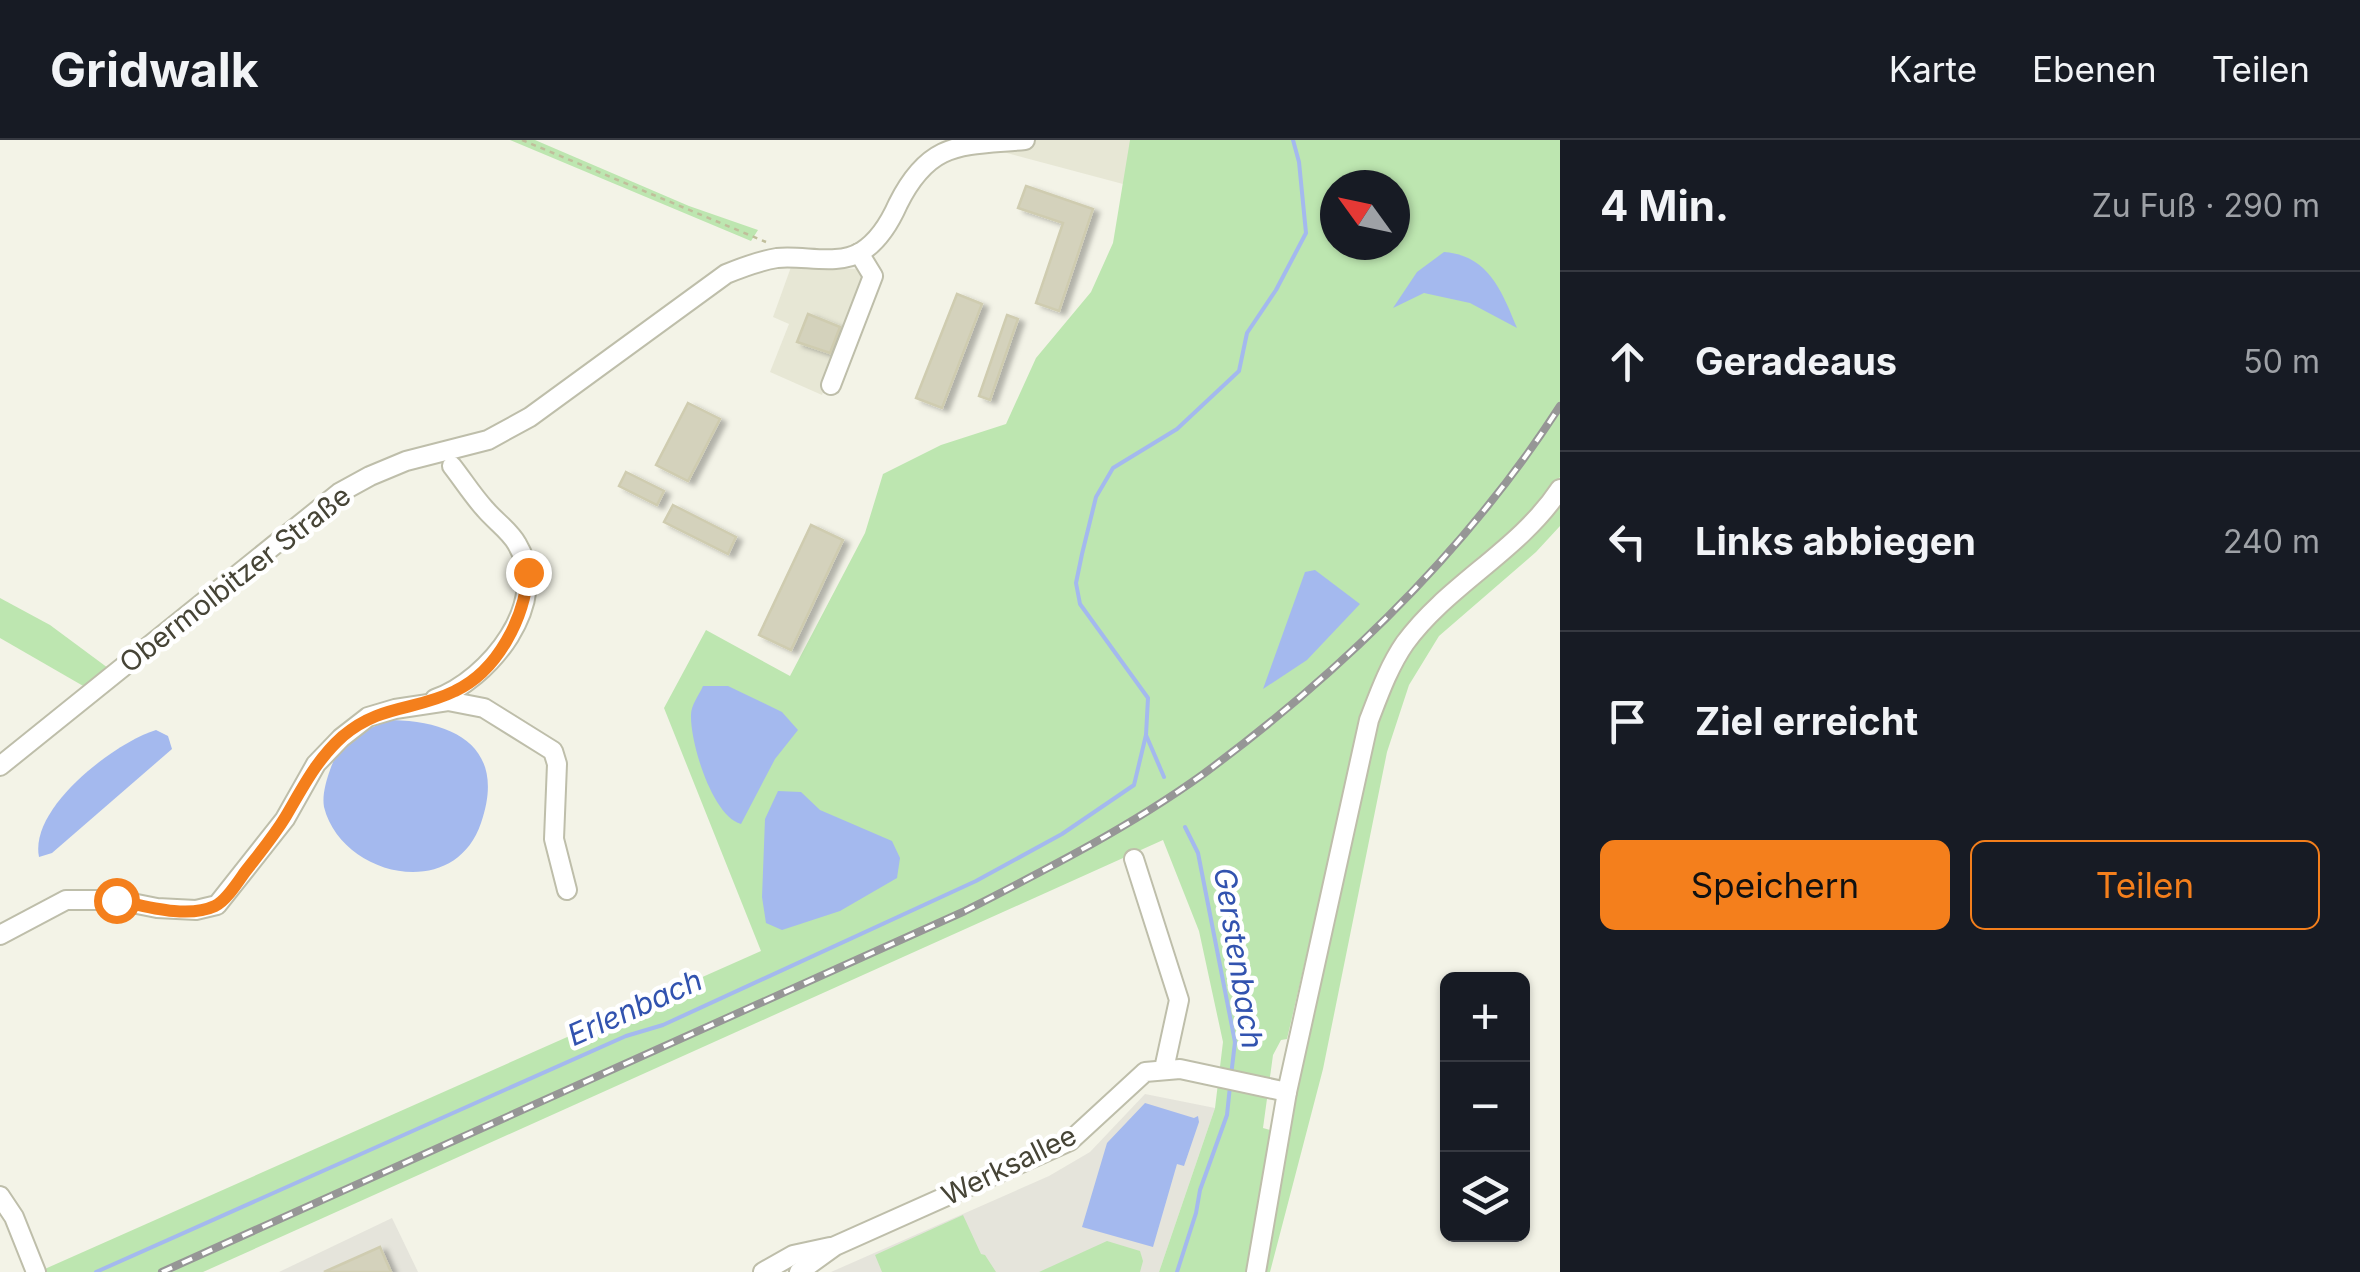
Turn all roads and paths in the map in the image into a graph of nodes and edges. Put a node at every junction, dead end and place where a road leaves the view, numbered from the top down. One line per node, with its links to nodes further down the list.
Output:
1 (522, 140): 4 (path)
2 (1025, 140): 3 (street)
3 (860, 253): 4 (street, Obermolbitzer Straße); 5 (street)
4 (780, 258): 9 (street, Obermolbitzer Straße)
5 (831, 386)
6 (452, 466): 8 (street)
7 (1560, 489): 14 (street)
8 (422, 703): 11 (street); 12 (street)
9 (0, 766)
10 (1134, 859): 13 (street)
11 (567, 890)
12 (0, 935)
13 (1164, 1069): 14 (street); 16 (street, Werksallee)
14 (1287, 1092): 20 (street)
15 (0, 1196): 17 (street)
16 (836, 1246): 18 (street, Werksallee); 19 (street, Werksallee)
17 (36, 1272)
18 (763, 1272)
19 (798, 1272)
20 (1256, 1272)

